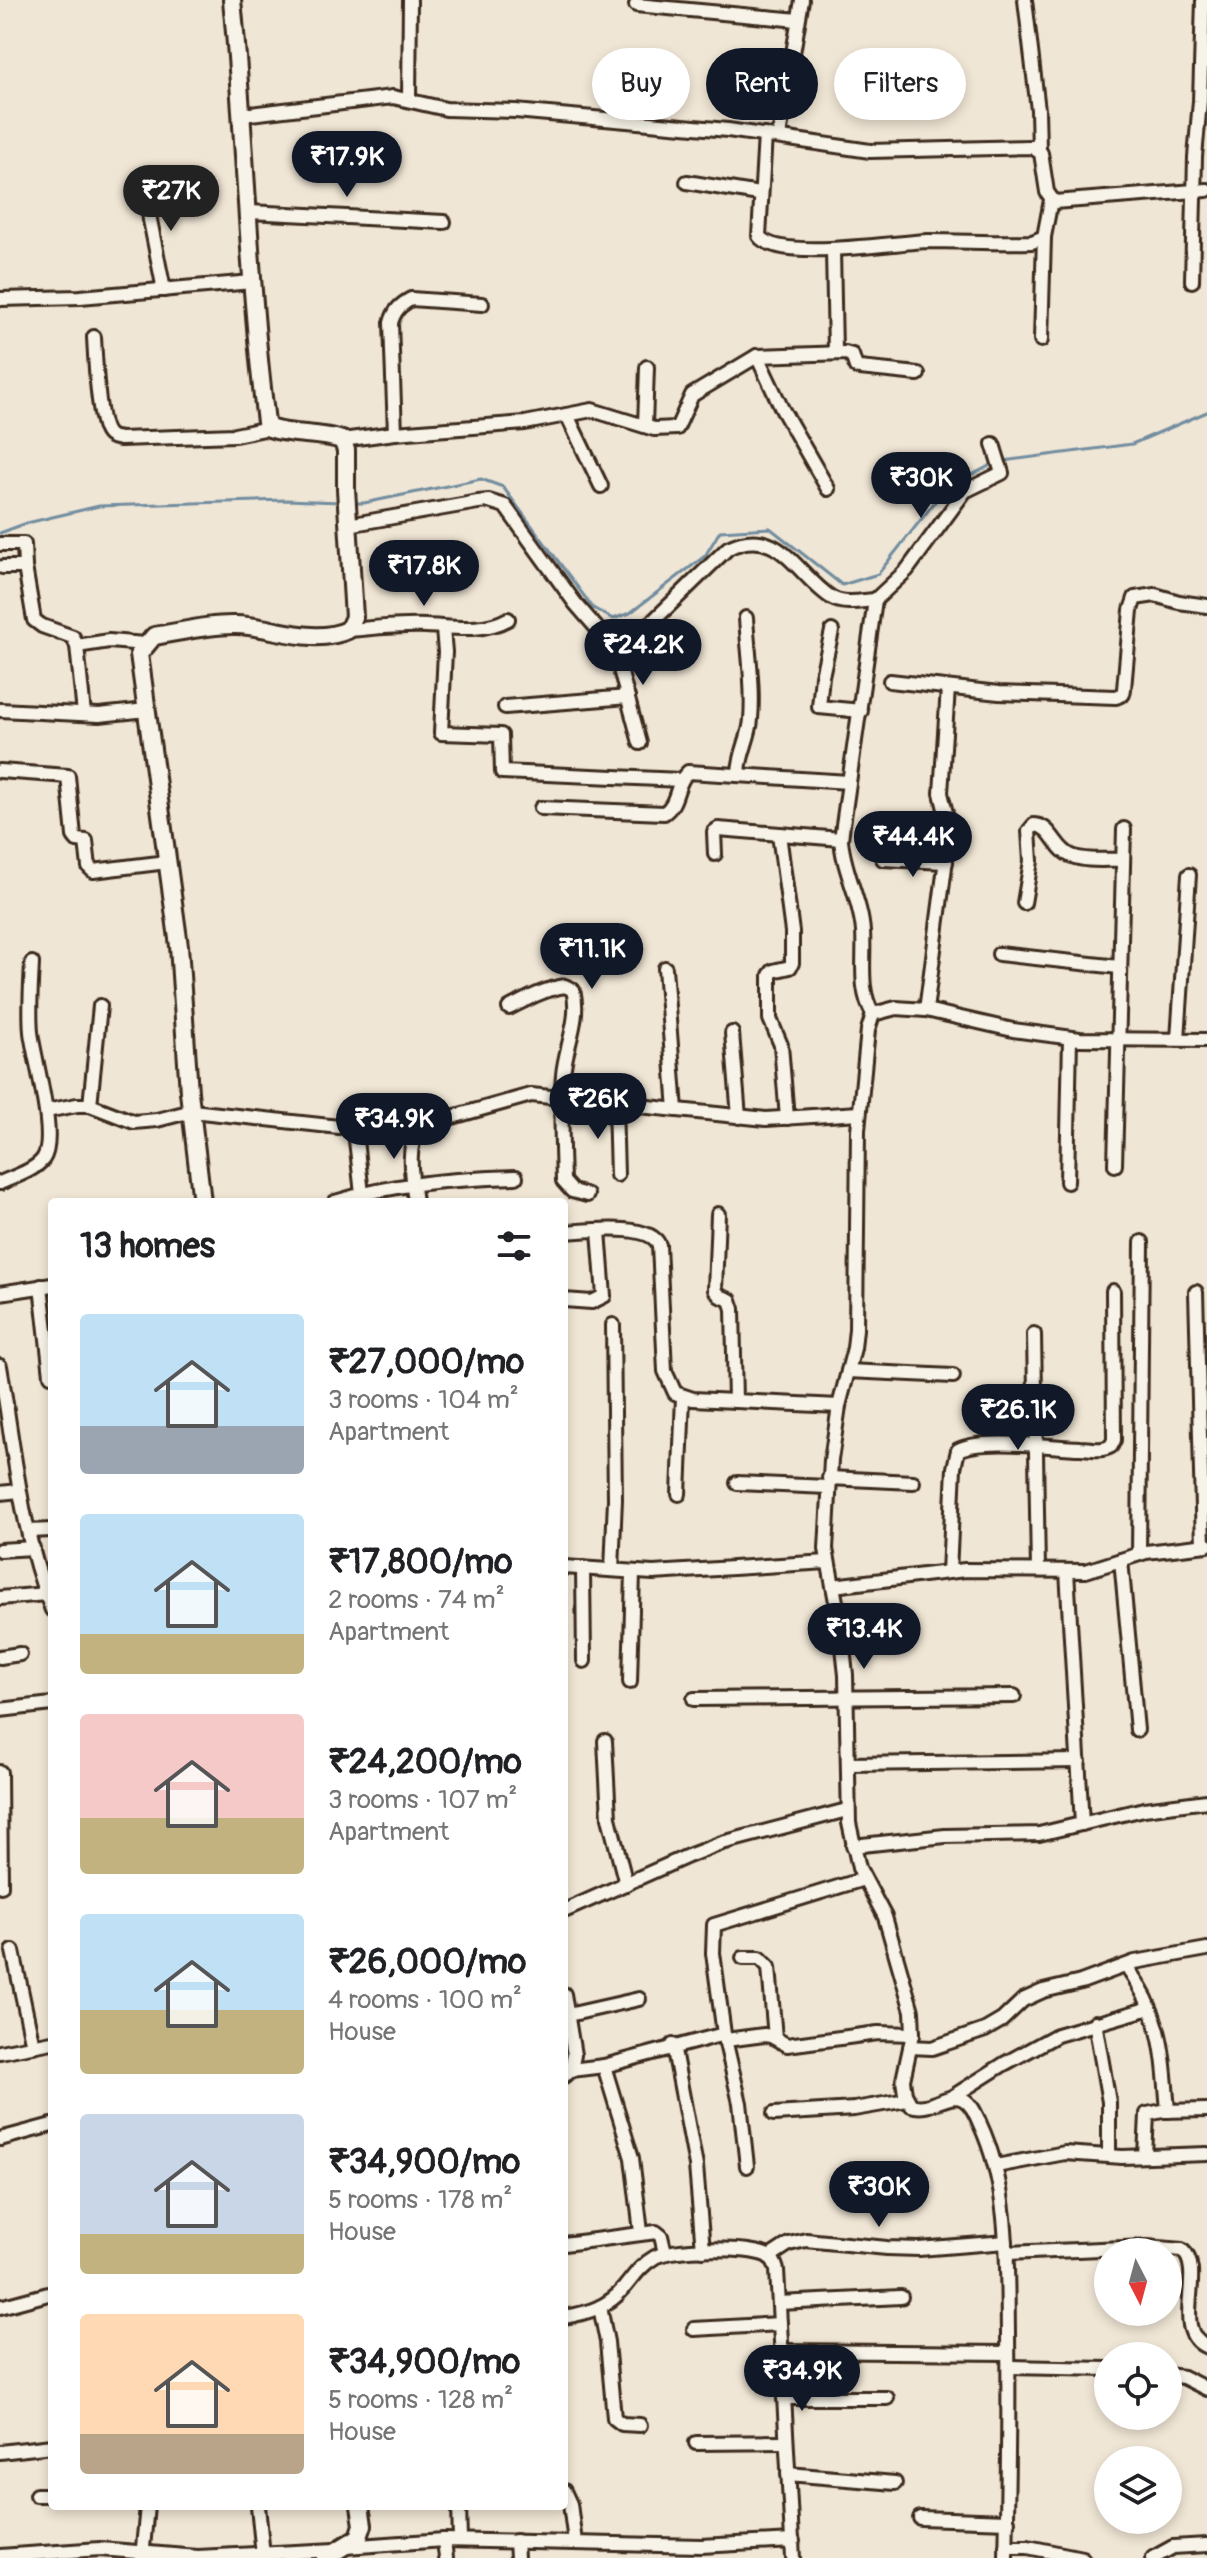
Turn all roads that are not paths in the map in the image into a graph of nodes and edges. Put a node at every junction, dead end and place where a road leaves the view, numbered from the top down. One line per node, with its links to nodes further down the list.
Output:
1 (232, 0): 9 (street)
2 (410, 0): 8 (street)
3 (802, 0): 7 (street)
4 (1025, 0): 12 (street)
5 (1203, 0): 15 (street)
6 (636, 5): 7 (street)
7 (798, 20): 11 (street)
8 (409, 99): 9 (street); 10 (street)
9 (242, 115): 18 (street)
10 (765, 135): 11 (street); 16 (street)
11 (779, 136): 12 (street)
12 (1039, 150): 17 (street)
13 (145, 180): 24 (street)
14 (687, 182): 16 (street)
15 (1201, 190): 17 (street); 22 (street)
16 (759, 194): 21 (street)
17 (1051, 200): 20 (street)
18 (249, 212): 19 (street); 23 (street)
19 (444, 222)
20 (1044, 237): 21 (street); 28 (street)
21 (833, 250): 29 (street)
22 (1192, 281)
23 (252, 282): 24 (street); 35 (street)
24 (164, 290): 25 (street)
25 (0, 299)
26 (482, 304): 36 (street)
27 (94, 337): 35 (street)
28 (1041, 340)
29 (835, 352): 30 (street); 32 (street)
30 (757, 356): 34 (street); 40 (street)
31 (647, 367): 34 (street)
32 (918, 374)
33 (567, 415): 34 (street); 36 (street); 39 (street)
34 (645, 426)
35 (269, 428): 37 (street)
36 (395, 433): 37 (street)
37 (342, 440): 41 (street)
38 (994, 447): 45 (street)
39 (601, 486)
40 (828, 489)
41 (348, 522): 50 (street); 52 (street)
42 (0, 544): 44 (street)
43 (2, 567): 44 (street)
44 (25, 567): 54 (street)
45 (875, 600): 52 (street); 61 (street)
46 (1207, 606): 56 (street)
47 (746, 618): 65 (street)
48 (508, 619): 49 (street)
49 (443, 629): 50 (street); 66 (street)
50 (348, 630): 53 (street)
51 (832, 631): 61 (street)
52 (612, 640): 57 (street)
53 (145, 644): 54 (street); 60 (street)
54 (77, 646): 62 (street)
55 (890, 681): 56 (street)
56 (948, 688): 76 (street)
57 (628, 697): 58 (street); 63 (street)
58 (505, 707)
59 (0, 710): 62 (street)
60 (147, 710): 62 (street); 75 (street)
61 (861, 711): 67 (street)
62 (84, 714)
63 (640, 743)
64 (0, 771): 75 (street)
65 (739, 774): 66 (street); 67 (street)
66 (681, 780): 68 (street)
67 (849, 782): 71 (street)
68 (541, 808)
69 (1124, 829): 74 (street)
70 (779, 834): 71 (street); 72 (street); 100 (street)
71 (841, 839): 86 (street)
72 (715, 854)
73 (883, 859): 76 (street)
74 (1123, 860): 78 (street); 81 (street)
75 (167, 862): 97 (street)
76 (946, 862): 85 (street)
77 (1189, 875): 89 (street)
78 (1024, 903)
79 (999, 954): 81 (street)
80 (32, 963): 96 (street)
81 (1119, 967): 90 (street)
82 (665, 968): 95 (street)
83 (100, 1006): 93 (street)
84 (509, 1008): 92 (street)
85 (926, 1010): 86 (street); 88 (street)
86 (873, 1014): 98 (street)
87 (732, 1033): 99 (street)
88 (1070, 1038): 90 (street); 106 (street)
89 (1178, 1039): 90 (street); 91 (street)
90 (1117, 1040): 103 (street)
91 (1207, 1040)
92 (562, 1098): 94 (street); 102 (street); 110 (street)
93 (90, 1105): 96 (street); 97 (street)
94 (615, 1105): 95 (street); 104 (street)
95 (676, 1110): 99 (street)
96 (46, 1111): 107 (street)
97 (192, 1111): 101 (street); 111 (street)
98 (859, 1113): 100 (street); 127 (street)
99 (739, 1117): 100 (street)
100 (787, 1118)
101 (354, 1122): 102 (street); 109 (street)
102 (420, 1126): 108 (street)
103 (1115, 1165)
104 (617, 1175)
105 (516, 1177): 108 (street)
106 (1067, 1182)
107 (0, 1183)
108 (413, 1184): 109 (street); 113 (street)
109 (362, 1194): 112 (street)
110 (587, 1195)
111 (202, 1198)
112 (348, 1198)
113 (415, 1198)
114 (718, 1214): 130 (street)
115 (599, 1231): 116 (street); 122 (street); 129 (street)
116 (568, 1232)
117 (1142, 1242): 144 (street)
118 (46, 1286): 121 (street); 123 (street)
119 (1113, 1291): 132 (street)
120 (1196, 1292): 141 (street)
121 (0, 1293)
122 (568, 1300)
123 (48, 1322)
124 (613, 1325): 149 (street)
125 (1034, 1334): 132 (street)
126 (0, 1366): 136 (street)
127 (848, 1371): 128 (street); 131 (street)
128 (953, 1376)
129 (683, 1397): 130 (street); 138 (street)
130 (735, 1401): 131 (street)
131 (839, 1406): 135 (street)
132 (1036, 1445): 150 (street); 153 (street)
133 (913, 1482): 135 (street)
134 (737, 1483): 135 (street)
135 (828, 1483): 146 (street)
136 (19, 1491): 137 (street); 140 (street)
137 (0, 1493)
138 (679, 1494)
139 (48, 1530): 140 (street)
140 (29, 1531): 142 (street)
141 (1205, 1545): 144 (street)
142 (33, 1548): 143 (street); 155 (street)
143 (0, 1550)
144 (1139, 1554): 145 (street)
145 (1121, 1560): 151 (street); 167 (street)
146 (827, 1562): 152 (street); 154 (street)
147 (568, 1567): 148 (street)
148 (583, 1568): 149 (street); 160 (street)
149 (612, 1570): 152 (street)
150 (1038, 1570): 151 (street); 153 (street)
151 (1067, 1571): 169 (street)
152 (633, 1572): 161 (street)
153 (949, 1572): 154 (street)
154 (833, 1586): 164 (street)
155 (46, 1594): 156 (street); 157 (street)
156 (0, 1598)
157 (48, 1599)
158 (20, 1654): 159 (street)
159 (0, 1657)
160 (584, 1661)
161 (630, 1682)
162 (1014, 1696): 164 (street)
163 (694, 1699): 164 (street)
164 (848, 1699): 170 (street)
165 (48, 1704): 166 (street)
166 (0, 1710)
167 (1137, 1730)
168 (605, 1741): 177 (street)
169 (1079, 1761): 170 (street); 174 (street)
170 (848, 1764): 173 (street)
171 (0, 1772): 178 (street)
172 (1207, 1801): 174 (street)
173 (847, 1810): 175 (street); 177 (street)
174 (1082, 1824): 175 (street)
175 (853, 1846): 176 (street)
176 (864, 1879): 188 (street); 190 (street)
177 (626, 1884): 179 (street)
178 (1, 1886)
179 (568, 1909)
180 (1207, 1949): 183 (street)
181 (13, 1951): 193 (street)
182 (743, 1958): 189 (street)
183 (1126, 1966): 185 (street); 190 (street)
184 (639, 1999): 186 (street)
185 (1150, 2008): 187 (street); 200 (street)
186 (568, 2015): 196 (street)
187 (1095, 2022): 197 (street); 205 (street)
188 (725, 2037): 189 (street); 192 (street); 207 (street)
189 (775, 2038): 190 (street)
190 (912, 2040): 198 (street)
191 (48, 2043): 193 (street)
192 (673, 2045): 195 (street); 212 (street)
193 (33, 2046): 194 (street)
194 (0, 2052)
195 (604, 2066): 196 (street); 209 (street)
196 (568, 2073)
197 (952, 2097): 198 (street); 208 (street)
198 (907, 2100): 201 (street)
199 (1207, 2110): 200 (street)
200 (1168, 2111): 206 (street)
201 (774, 2114)
202 (48, 2126): 203 (street)
203 (0, 2139)
204 (1207, 2154): 206 (street)
205 (1109, 2155): 206 (street); 208 (street)
206 (1145, 2156)
207 (747, 2166)
208 (996, 2166): 211 (street)
209 (641, 2232): 210 (street); 213 (street)
210 (568, 2243)
211 (1006, 2248): 214 (street); 223 (street); 225 (street)
212 (703, 2250): 213 (street); 214 (street)
213 (665, 2253): 219 (street)
214 (769, 2257): 217 (street)
215 (48, 2294): 218 (street)
216 (901, 2297): 217 (street)
217 (779, 2303): 221 (street)
218 (0, 2307)
219 (600, 2307): 220 (street); 232 (street)
220 (568, 2316)
221 (780, 2324): 222 (street); 224 (street)
222 (694, 2329)
223 (1207, 2347)
224 (781, 2351): 225 (street); 230 (street)
225 (1008, 2353): 226 (street)
226 (1009, 2367): 227 (street); 247 (street)
227 (1094, 2369)
228 (1182, 2377): 229 (street)
229 (1207, 2389)
230 (784, 2398): 231 (street); 233 (street)
231 (887, 2398)
232 (640, 2425)
233 (786, 2442): 234 (street); 237 (street)
234 (696, 2443)
235 (48, 2446): 236 (street)
236 (0, 2452)
237 (788, 2474): 238 (street); 251 (street)
238 (895, 2483)
239 (36, 2495): 240 (street)
240 (48, 2495)
241 (568, 2500): 252 (street)
242 (147, 2510): 257 (street)
243 (258, 2510): 258 (street)
244 (361, 2510): 255 (street)
245 (459, 2510): 249 (street)
246 (920, 2518): 247 (street)
247 (1008, 2521): 256 (street)
248 (444, 2540): 249 (street); 255 (street); 261 (street)
249 (460, 2540): 250 (street)
250 (516, 2541): 252 (street); 262 (street)
251 (793, 2541): 253 (street); 264 (street)
252 (575, 2542): 253 (street)
253 (598, 2543): 263 (street)
254 (1207, 2545): 266 (street)
255 (334, 2552): 258 (street)
256 (1006, 2552): 265 (street)
257 (142, 2554): 258 (street); 260 (street)
258 (263, 2555)
259 (0, 2556): 260 (street)
260 (37, 2556)
261 (446, 2558)
262 (517, 2558)
263 (598, 2558)
264 (793, 2558)
265 (1082, 2558)
266 (1153, 2558)

